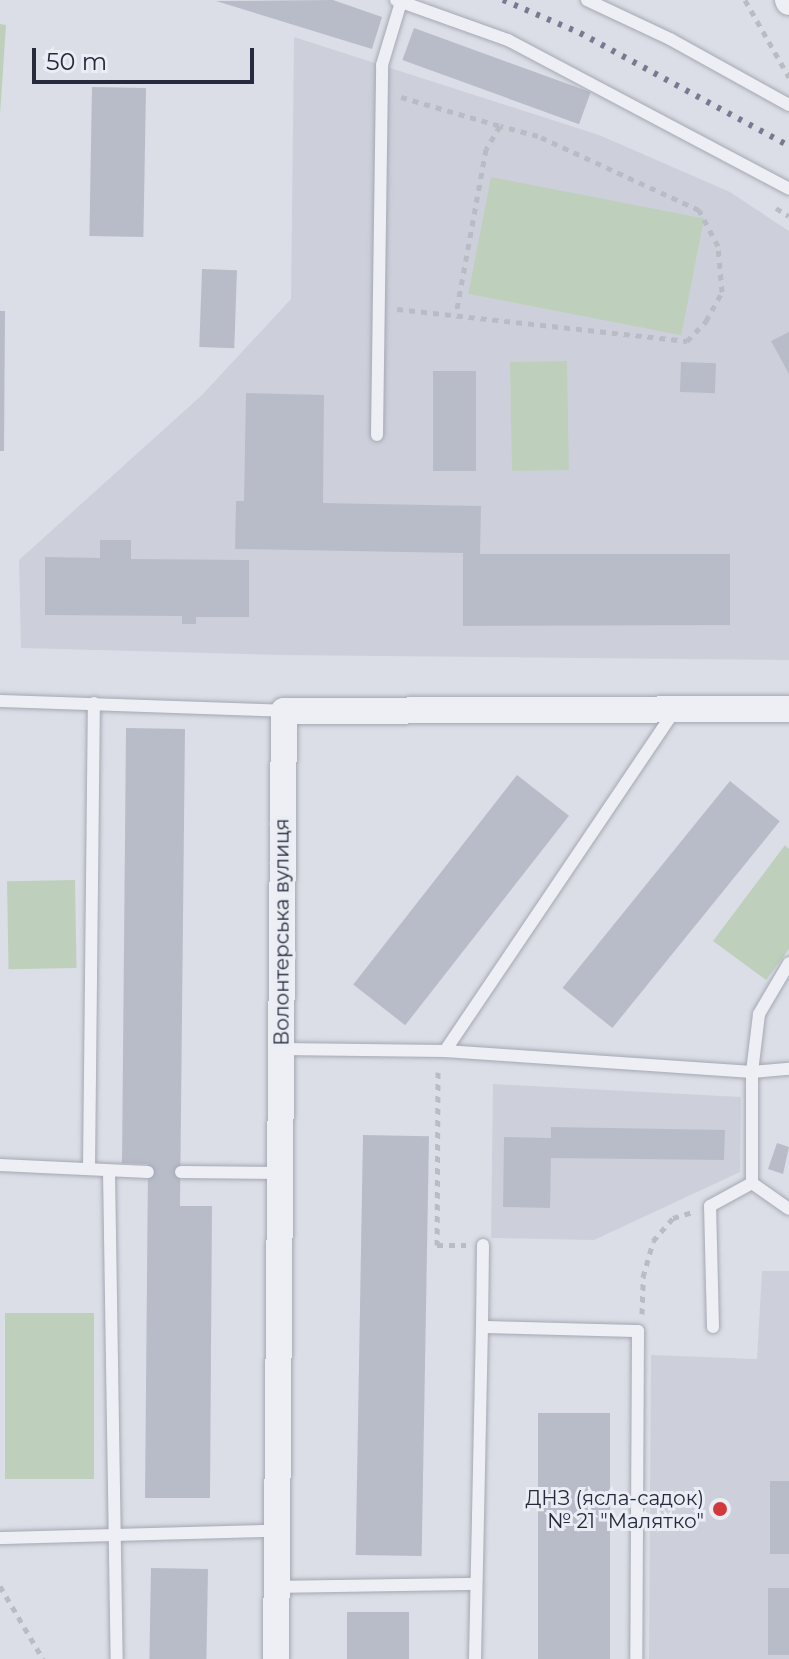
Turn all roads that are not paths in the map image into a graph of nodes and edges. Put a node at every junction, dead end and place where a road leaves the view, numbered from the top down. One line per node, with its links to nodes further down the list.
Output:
1 (587, 0): 3 (lane)
2 (398, 1): 4 (lane); 5 (lane)
3 (789, 105)
4 (789, 189)
5 (377, 435)
6 (0, 701): 7 (lane)
7 (94, 703): 10 (lane); 17 (lane)
8 (676, 709): 9 (street); 10 (street); 13 (lane)
9 (789, 709)
10 (284, 711): 12 (street, Волонтерська вулиця)
11 (789, 963): 15 (lane)
12 (281, 1049): 13 (lane); 21 (street, Волонтерська вулиця)
13 (442, 1051): 15 (lane)
14 (789, 1069): 15 (lane)
15 (752, 1072): 22 (lane)
16 (0, 1165): 17 (lane)
17 (89, 1169): 18 (lane)
18 (109, 1171): 19 (lane); 28 (lane)
19 (148, 1172)
20 (181, 1172): 21 (lane)
21 (280, 1173): 27 (street, Волонтерська вулиця)
22 (752, 1183): 23 (lane); 26 (lane)
23 (789, 1209)
24 (483, 1245): 25 (lane)
25 (482, 1327): 30 (lane); 35 (lane)
26 (713, 1327)
27 (276, 1531): 28 (lane); 31 (street, Волонтерська вулиця)
28 (114, 1535): 29 (lane); 32 (lane)
29 (0, 1538)
30 (476, 1584): 31 (lane); 34 (lane)
31 (277, 1587): 33 (street, Волонтерська вулиця)
32 (117, 1659)
33 (276, 1659)
34 (475, 1659)
35 (636, 1659)

